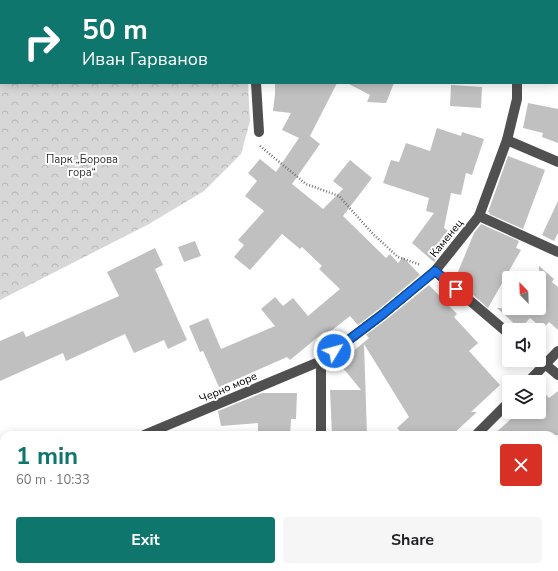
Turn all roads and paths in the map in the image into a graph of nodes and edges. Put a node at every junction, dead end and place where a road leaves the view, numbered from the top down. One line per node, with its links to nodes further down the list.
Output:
1 (256, 84): 3 (street)
2 (518, 84): 4 (street, Каменец)
3 (259, 132): 8 (path)
4 (507, 140): 5 (street); 6 (street, Каменец)
5 (558, 162)
6 (479, 216): 7 (street); 8 (street, Каменец)
7 (558, 252)
8 (435, 271): 9 (street); 12 (street, Каменец)
9 (502, 328)
10 (558, 351): 11 (street)
11 (546, 359)
12 (321, 361): 16 (street, Черно море); 17 (street)
13 (546, 365): 14 (street)
14 (558, 375)
15 (502, 409): 18 (street)
16 (154, 431)
17 (321, 431)
18 (480, 431)

